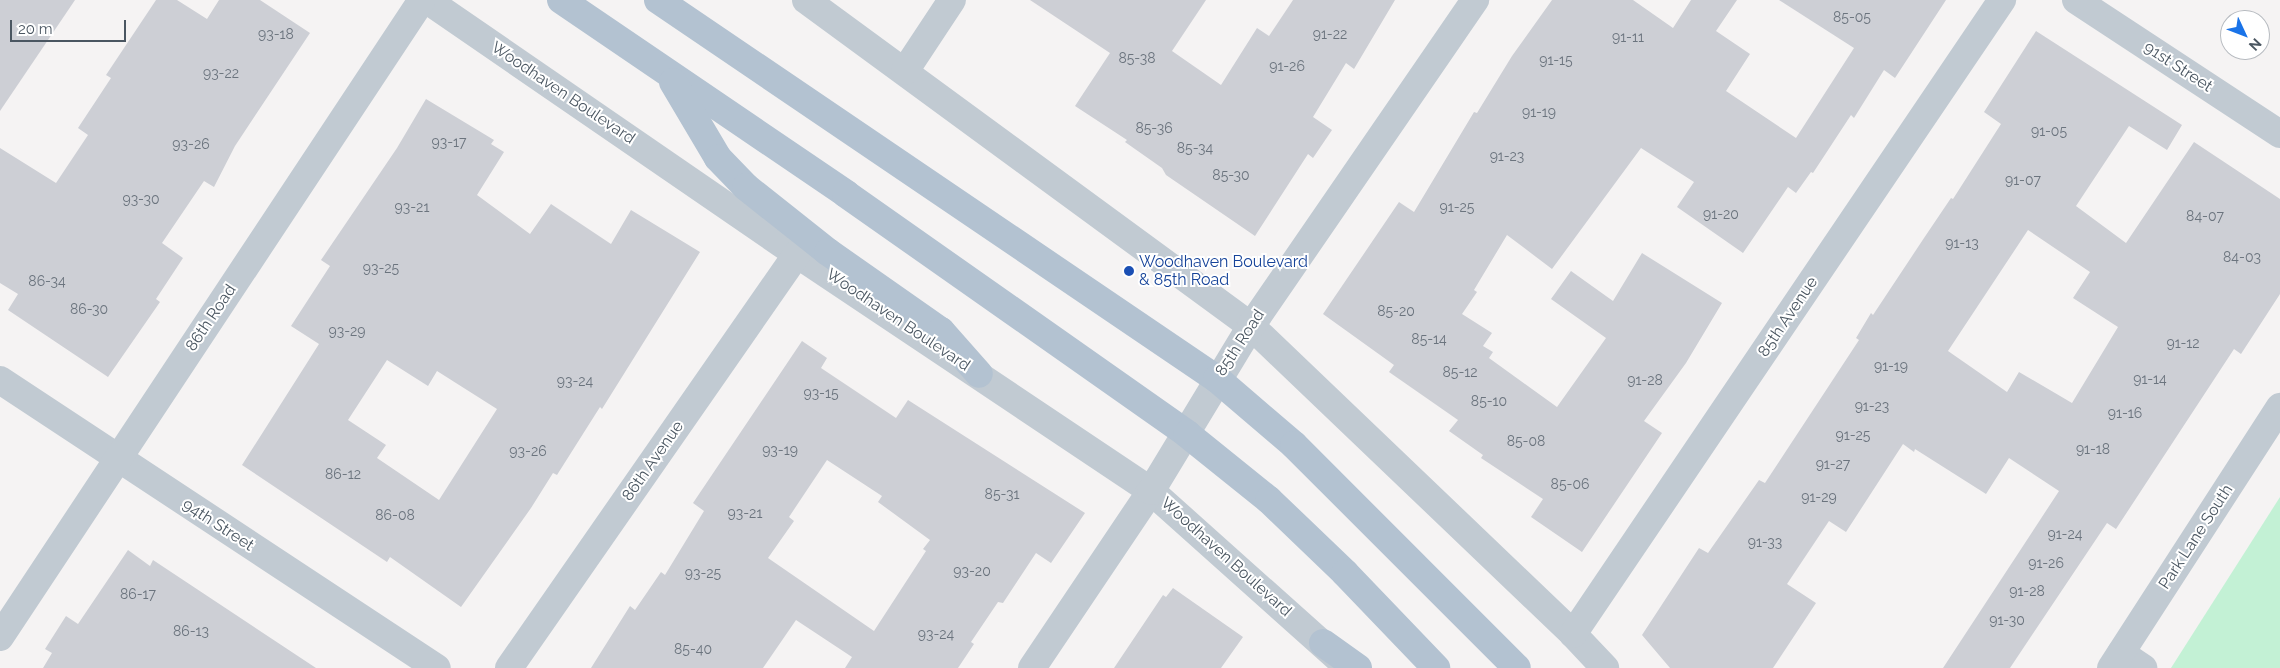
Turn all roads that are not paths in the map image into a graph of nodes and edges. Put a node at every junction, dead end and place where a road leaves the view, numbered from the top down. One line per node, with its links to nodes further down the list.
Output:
1 (422, 0): 20 (street, 86th Road)
2 (427, 0): 13 (street, Woodhaven Boulevard)
3 (560, 0): 10 (main road)
4 (658, 0): 16 (main road)
5 (806, 0): 11 (street)
6 (952, 0): 11 (street)
7 (1475, 0): 14 (street, 85th Road)
8 (2002, 0): 22 (street, 85th Avenue)
9 (2076, 0): 12 (street, 91st Street)
10 (665, 71): 15 (main road); 19 (main road)
11 (906, 72): 14 (street)
12 (2280, 134)
13 (797, 254): 15 (street, Woodhaven Boulevard); 27 (street, 86th Avenue)
14 (1251, 326): 16 (street, 85th Road); 22 (street)
15 (979, 374): 21 (street, Woodhaven Boulevard)
16 (1217, 379): 19 (street, 85th Road); 32 (main road)
17 (0, 380): 20 (street, 94th Street)
18 (2280, 407): 25 (street, Park Lane South)
19 (1187, 434): 21 (street, 85th Road); 31 (main road)
20 (118, 459): 23 (street, 86th Road); 26 (street, 94th Street)
21 (1151, 491): 24 (street, Woodhaven Boulevard); 28 (street, 85th Road)
22 (1573, 634): 33 (street)
23 (0, 637)
24 (1323, 643): 29 (street, Woodhaven Boulevard); 30 (main road)
25 (2116, 660): 34 (street)
26 (437, 668)
27 (509, 668)
28 (1032, 668)
29 (1347, 668)
30 (1358, 668)
31 (1436, 668)
32 (1517, 668)
33 (1605, 668)
34 (2143, 668)

